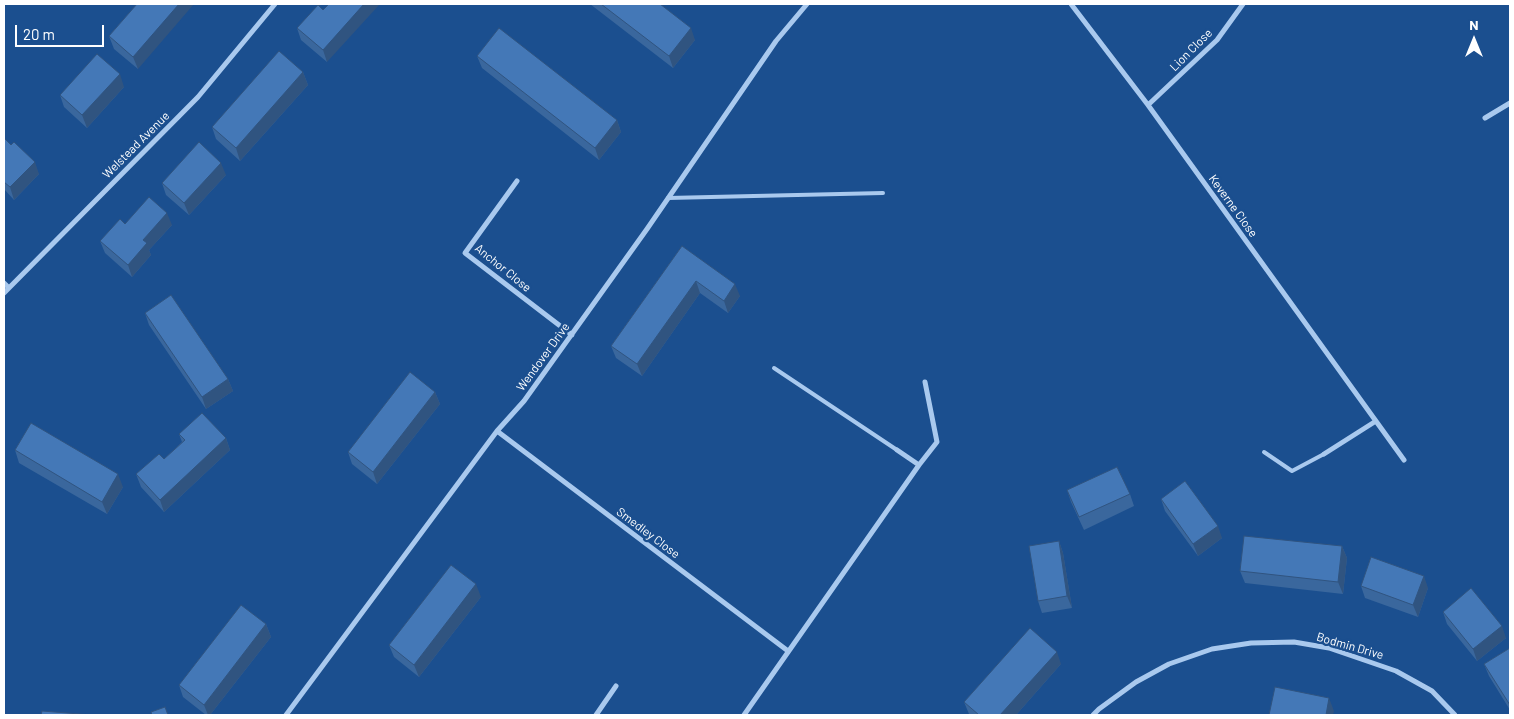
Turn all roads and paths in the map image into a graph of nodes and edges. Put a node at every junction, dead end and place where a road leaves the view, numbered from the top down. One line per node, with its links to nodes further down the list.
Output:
1 (275, 4): 12 (street, Welstead Avenue)
2 (807, 4): 10 (street, Wendover Drive)
3 (1071, 4): 6 (street, Keverne Close)
4 (1243, 4): 6 (street, Lion Close)
5 (1510, 103): 7 (street)
6 (1148, 105): 17 (street, Keverne Close)
7 (1485, 118)
8 (517, 181): 14 (street, Anchor Close)
9 (884, 193): 10 (lane)
10 (668, 198): 14 (street, Wendover Drive)
11 (4, 283): 12 (street)
12 (9, 288): 13 (street, Welstead Avenue)
13 (4, 293)
14 (572, 335): 18 (street, Wendover Drive)
15 (774, 368): 19 (lane)
16 (926, 382): 23 (street)
17 (1376, 421): 21 (street); 22 (street, Keverne Close)
18 (497, 431): 24 (street, Smedley Close); 26 (street, Wendover Drive)
19 (897, 450): 23 (street)
20 (1264, 452): 21 (lane)
21 (1324, 454)
22 (1404, 460)
23 (919, 466): 24 (street)
24 (788, 651): 28 (street)
25 (616, 686): 27 (street)
26 (286, 715)
27 (596, 715)
28 (744, 715)
29 (1093, 715): 30 (street, Bodmin Drive)
30 (1455, 715)

